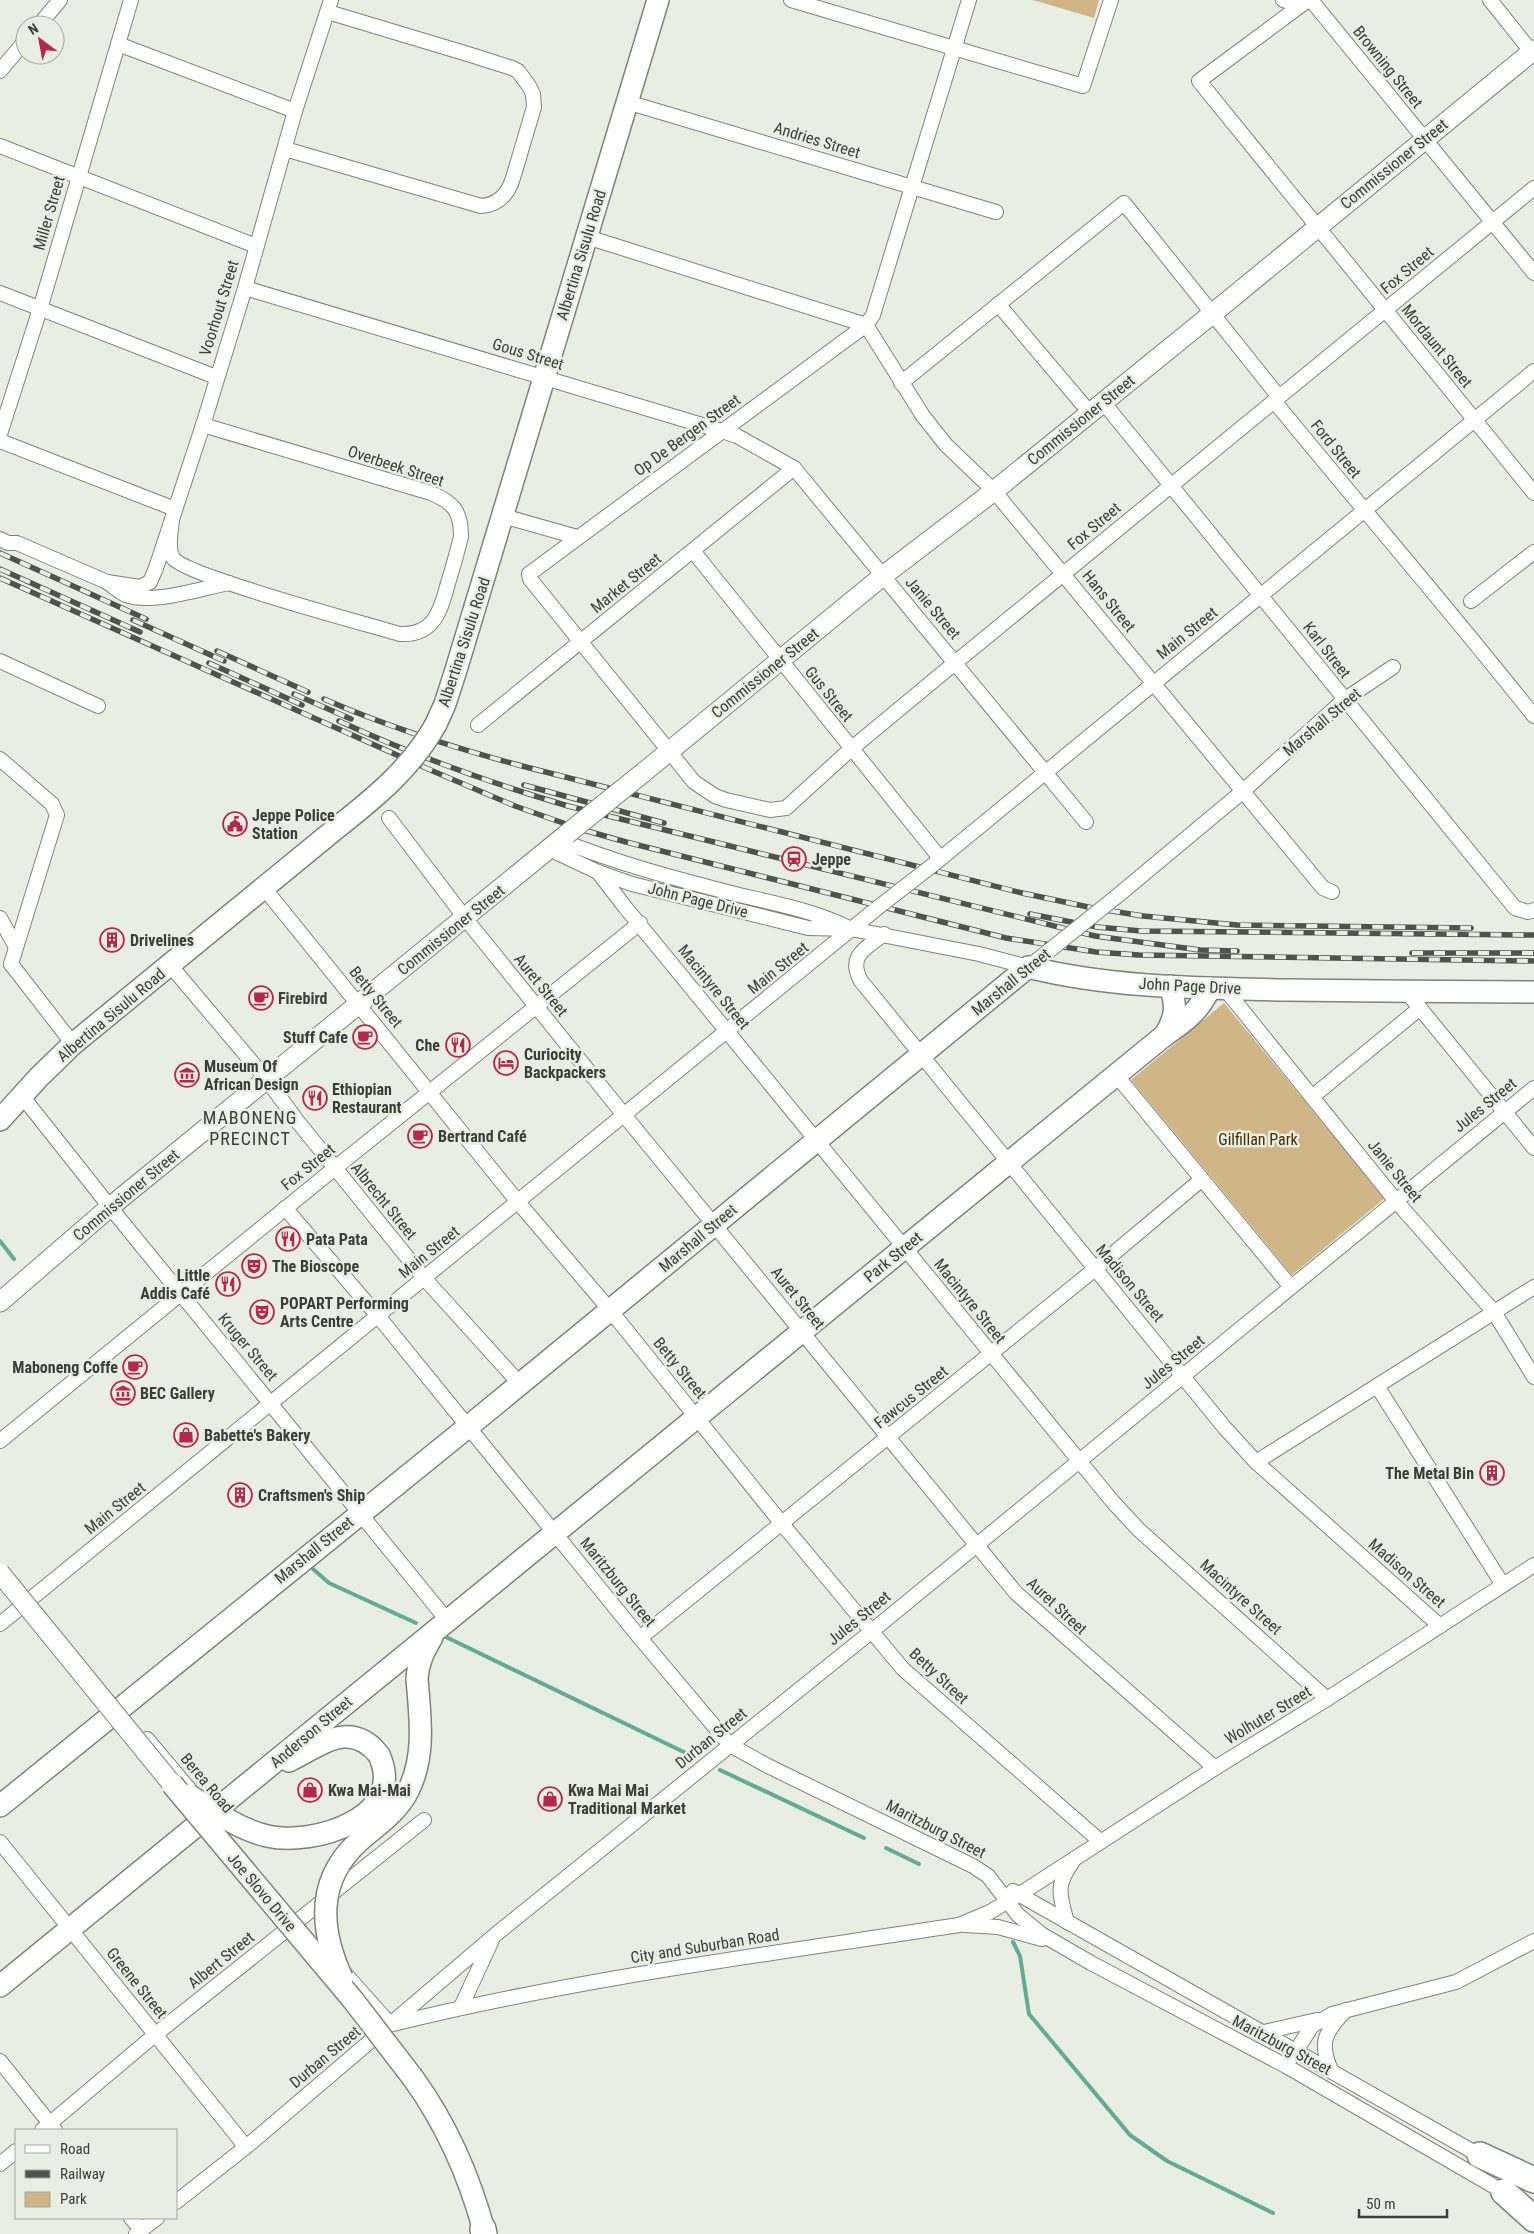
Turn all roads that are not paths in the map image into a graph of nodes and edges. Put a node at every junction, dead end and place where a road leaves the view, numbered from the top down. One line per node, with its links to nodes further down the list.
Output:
1 (60, 0): 11 (street)
2 (131, 0): 12 (street, Miller Street)
3 (658, 0): 17 (main road, Albertina Sisulu Road)
4 (791, 0): 13 (street)
5 (969, 0): 13 (street)
6 (1111, 0): 13 (street)
7 (1283, 0): 9 (street)
8 (1490, 0): 15 (street)
9 (1306, 2): 19 (street, Browning Street); 27 (street, Mordaunt Street)
10 (330, 6): 18 (street, Voorhout Street); 21 (street)
11 (47, 15)
12 (118, 44): 18 (street); 22 (street, Miller Street)
13 (954, 50): 23 (street)
14 (15, 53): 16 (street)
15 (1533, 53): 19 (main road, Commissioner Street)
16 (0, 71)
17 (627, 102): 23 (street, Andries Street); 28 (main road, Albertina Sisulu Road)
18 (294, 111): 21 (street, Voorhout Street)
19 (1425, 140): 26 (street, Browning Street); 27 (main road, Commissioner Street)
20 (0, 146): 22 (street)
21 (285, 149): 29 (street, Voorhout Street)
22 (78, 177): 29 (street); 34 (street, Miller Street)
23 (911, 187): 25 (street, Andries Street); 37 (street)
24 (1534, 188): 26 (street, Fox Street)
25 (996, 212)
26 (1493, 222): 30 (street, Browning Street); 35 (street, Fox Street)
27 (1316, 227): 35 (street, Mordaunt Street); 36 (main road, Commissioner Street)
28 (587, 237): 37 (street); 40 (main road, Albertina Sisulu Road)
29 (256, 246): 31 (street, Voorhout Street)
30 (1534, 273)
31 (245, 288): 39 (street, Voorhout Street); 40 (street, Gous Street)
32 (0, 293): 34 (street)
33 (998, 304): 36 (street, Ford Street); 41 (street); 43 (street, Karl Street)
34 (40, 309): 39 (street); 47 (street, Miller Street)
35 (1386, 311): 42 (street, Fox Street); 44 (street, Mordaunt Street)
36 (1212, 314): 42 (street, Ford Street); 43 (main road, Commissioner Street)
37 (866, 325): 41 (street, Hans Street); 46 (street, Op De Bergen Street)
38 (1534, 371): 44 (street, Main Street)
39 (216, 377): 45 (street, Voorhout Street)
40 (543, 377): 46 (street, Gous Street); 55 (main road, Albertina Sisulu Road)
41 (901, 384): 51 (street, Hans Street)
42 (1279, 397): 50 (street, Fox Street); 53 (street, Ford Street)
43 (1097, 407): 50 (street, Karl Street); 51 (main road, Commissioner Street)
44 (1475, 420): 52 (street, Mordaunt Street); 53 (street, Main Street)
45 (203, 425): 54 (street, Voorhout Street); 65 (street, Overbeek Street)
46 (722, 431): 49 (street, Gous Street); 57 (street, Op De Bergen Street)
47 (0, 434)
48 (0, 441): 54 (street)
49 (794, 468): 60 (street, Market Street); 63 (street, Janie Street)
50 (1171, 484): 62 (street, Fox Street); 66 (street, Karl Street)
51 (994, 491): 62 (street, Hans Street); 63 (main road, Commissioner Street)
52 (1534, 493)
53 (1364, 510): 66 (street, Main Street); 76 (street, Ford Street)
54 (174, 515): 64 (street, Voorhout Street); 65 (street)
55 (503, 516): 57 (street); 88 (main road, Albertina Sisulu Road, bridge)
56 (0, 531): 59 (street)
57 (577, 537): 68 (street, Op De Bergen Street)
58 (0, 540): 59 (street)
59 (17, 543): 64 (street)
60 (692, 551): 68 (street, Market Street); 70 (street, Gus Street)
61 (1534, 552): 67 (street)
62 (1064, 574): 71 (street, Fox Street); 73 (street, Hans Street)
63 (884, 576): 70 (main road, Commissioner Street); 71 (street, Janie Street)
64 (107, 582): 65 (street)
65 (230, 583)
66 (1261, 595): 73 (street, Main Street); 74 (street, Karl Street)
67 (1471, 601)
68 (580, 643): 77 (street, Market Street); 79 (street)
69 (0, 661): 75 (street)
70 (780, 661): 78 (street, Gus Street); 79 (main road, Commissioner Street)
71 (956, 662): 78 (street, Fox Street); 81 (street, Janie Street)
72 (1393, 667): 74 (street, Marshall Street)
73 (1154, 683): 81 (street, Main Street); 82 (street, Hans Street)
74 (1344, 700): 82 (street, Marshall Street); 90 (street, Karl Street)
75 (98, 706)
76 (1534, 716)
77 (478, 725)
78 (851, 750): 79 (street, Fox Street); 86 (street, Gus Street)
79 (669, 752): 85 (main road, Commissioner Street, bridge)
80 (0, 759): 96 (street)
81 (1045, 771): 84 (street, Janie Street); 86 (street, Main Street)
82 (1242, 792): 89 (street, Hans Street); 99 (street, Marshall Street, bridge)
83 (389, 818): 92 (street, Auret Street)
84 (1086, 822)
85 (559, 841): 87 (street, John Page Drive); 92 (main road, Commissioner Street); 94 (street, John Page Drive)
86 (937, 861): 94 (street, Main Street, bridge)
87 (598, 872): 93 (street, Macintyre Street); 94 (street, John Page Drive)
88 (264, 888): 98 (main road, Albertina Sisulu Road); 104 (street, Betty Street)
89 (1332, 892)
90 (1531, 911)
91 (0, 918): 96 (street)
92 (465, 918): 104 (main road, Commissioner Street); 105 (street, Auret Street)
93 (640, 924): 105 (street, Fox Street); 107 (street, Macintyre Street)
94 (856, 926): 95 (street, John Page Drive); 107 (street, Main Street)
95 (884, 934): 99 (street, John Page Drive); 110 (street, Madison Street)
96 (16, 947): 97 (street)
97 (6, 965): 109 (street)
98 (170, 965): 109 (main road, Albertina Sisulu Road); 112 (street, Albrecht Street)
99 (1028, 967): 100 (main road, John Page Drive); 110 (main road, Marshall Street)
100 (1170, 986): 101 (main road, John Page Drive); 108 (main road, Park Street)
101 (1217, 988): 102 (main road, John Page Drive); 108 (main road, Park Street); 116 (street, Janie Street)
102 (1406, 990): 103 (main road, John Page Drive); 106 (street)
103 (1534, 992)
104 (359, 1004): 112 (main road, Commissioner Street); 114 (street, Betty Street)
105 (536, 1007): 114 (street, Fox Street); 118 (street, Auret Street)
106 (1420, 1008): 116 (street); 117 (street)
107 (727, 1032): 118 (street, Main Street); 120 (street, Macintyre Street)
108 (1165, 1035): 111 (main road, Park Street)
109 (73, 1044): 115 (main road, Albertina Sisulu Road)
110 (921, 1055): 120 (main road, Marshall Street); 122 (street, Madison Street)
111 (1116, 1075): 122 (main road, Park Street); 124 (street)
112 (267, 1080): 123 (street, Albrecht Street); 127 (main road, Commissioner Street)
113 (1534, 1088): 117 (street, Jules Street)
114 (430, 1091): 123 (street, Fox Street); 126 (street, Betty Street)
115 (22, 1096): 119 (main road, Albertina Sisulu Road); 127 (street, Kruger Street)
116 (1312, 1097): 125 (street, Janie Street)
117 (1504, 1112): 121 (street); 125 (street, Jules Street)
118 (624, 1115): 126 (street, Main Street); 129 (street, Auret Street)
119 (1, 1117)
120 (816, 1140): 129 (main road, Marshall Street); 130 (street, Macintyre Street)
121 (1534, 1148)
122 (1009, 1162): 130 (main road, Park Street); 131 (street, Madison Street)
123 (335, 1168): 128 (street, Fox Street); 132 (street, Albrecht Street)
124 (1201, 1180): 131 (street, Fawcus Street); 133 (street)
125 (1396, 1201): 133 (street, Jules Street); 138 (street, Janie Street)
126 (518, 1202): 132 (street, Main Street); 137 (street, Betty Street)
127 (110, 1207): 135 (street, Kruger Street); 136 (main road, Commissioner Street)
128 (285, 1208): 135 (street, Fox Street); 139 (street, Maritzburg Street)
129 (714, 1224): 137 (main road, Marshall Street); 140 (street, Auret Street)
130 (905, 1247): 140 (main road, Park Street); 141 (street, Macintyre Street)
131 (1095, 1269): 141 (street, Fawcus Street); 142 (street, Madison Street)
132 (424, 1278): 139 (street, Main Street); 144 (street, Albrecht Street)
133 (1291, 1287): 142 (street, Jules Street)
134 (1534, 1287): 138 (street)
135 (181, 1294): 146 (street, Kruger Street); 150 (street, Fox Street)
136 (0, 1302)
137 (610, 1310): 144 (main road, Marshall Street); 147 (street, Betty Street)
138 (1494, 1312): 143 (street, Janie Street); 145 (street)
139 (378, 1316): 146 (street, Main Street); 148 (street, Maritzburg Street)
140 (802, 1332): 147 (main road, Park Street); 149 (street, Auret Street)
141 (991, 1354): 149 (street, Fawcus Street); 151 (street, Macintyre Street)
142 (1184, 1376): 151 (street, Jules Street); 152 (street, Madison Street)
143 (1534, 1377)
144 (520, 1384): 148 (main road, Marshall Street)
145 (1377, 1386): 152 (street); 161 (street)
146 (271, 1403): 154 (street, Kruger Street); 162 (street, Main Street)
147 (698, 1417): 153 (main road, Park Street); 155 (street, Betty Street)
148 (469, 1426): 154 (main road, Marshall Street); 156 (street, Maritzburg Street)
149 (889, 1437): 155 (street, Fawcus Street); 157 (street, Auret Street)
150 (0, 1441)
151 (1080, 1461): 157 (street, Jules Street); 169 (street, Macintyre Street)
152 (1256, 1462): 165 (street, Madison Street)
153 (622, 1479): 156 (main road, Anderson Street)
154 (359, 1514): 163 (street, Kruger Street); 170 (main road, Marshall Street)
155 (782, 1525): 166 (street, Betty Street); 167 (street, Fawcus Street)
156 (555, 1532): 163 (main road, Anderson Street); 167 (street, Maritzburg Street)
157 (976, 1544): 166 (street, Jules Street); 172 (street, Auret Street)
158 (0, 1562): 162 (street, Berea Road)
159 (1534, 1565): 161 (street, Wolhuter Street)
160 (0, 1573): 174 (main road, Joe Slovo Drive, bridge)
161 (1503, 1585): 165 (street, Wolhuter Street)
162 (30, 1600): 164 (street, Main Street); 170 (street, Berea Road)
163 (443, 1623): 173 (main road, Anderson Street); 192 (main road, bridge)
164 (0, 1624)
165 (1440, 1626): 169 (street, Wolhuter Street)
166 (872, 1631): 168 (street, Jules Street); 178 (street, Betty Street)
167 (640, 1638): 171 (street, Maritzburg Street)
168 (833, 1662): 171 (street, Durban Street)
169 (1327, 1699): 172 (street, Wolhuter Street)
170 (121, 1708): 175 (main road, Marshall Street); 176 (street, Berea Road)
171 (730, 1745): 181 (street, Maritzburg Street); 188 (street, Durban Street)
172 (1215, 1768): 178 (street, Wolhuter Street)
173 (255, 1778): 174 (main road, bridge); 176 (main road, Anderson Street)
174 (172, 1784): 192 (main road, Joe Slovo Drive, bridge)
175 (0, 1806)
176 (210, 1814): 184 (street, Berea Road); 187 (main road, Anderson Street)
177 (424, 1820): 184 (street, Albert Street)
178 (1100, 1841): 180 (street, Wolhuter Street)
179 (0, 1842): 187 (street, Greene Street)
180 (1075, 1858): 182 (street, Wolhuter Street); 185 (street)
181 (997, 1885): 182 (street, Maritzburg Street); 183 (street, Maritzburg Street)
182 (1020, 1894): 183 (street, City and Suburban Road); 185 (street, Maritzburg Street)
183 (1007, 1903): 186 (street, City and Suburban Road); 190 (street, Maritzburg Street)
184 (299, 1920): 196 (street, Berea Road); 198 (street, Albert Street)
185 (1067, 1922): 197 (street, Maritzburg Street)
186 (959, 1925): 190 (street); 193 (street, City and Suburban Road)
187 (70, 1929): 191 (main road, Anderson Street); 198 (street, Greene Street)
188 (495, 1935): 193 (street, Durban Street); 196 (street, Durban Street)
189 (1534, 1940): 194 (street)
190 (1061, 1946): 201 (street, Maritzburg Street)
191 (0, 1986)
192 (353, 2000): 217 (main road, Joe Slovo Drive, bridge)
193 (461, 2007): 196 (street, City and Suburban Road)
194 (1348, 2008): 195 (street); 202 (street)
195 (1322, 2019): 197 (street); 199 (street)
196 (390, 2024): 204 (street, Durban Street)
197 (1264, 2032): 199 (street, Maritzburg Street)
198 (156, 2034): 203 (street, Albert Street); 204 (street, Greene Street)
199 (1296, 2050): 201 (street); 202 (street, Maritzburg Street)
200 (0, 2061): 203 (street)
201 (1286, 2066): 210 (street, Maritzburg Street)
202 (1332, 2072): 206 (street, Maritzburg Street)
203 (49, 2128)
204 (246, 2147): 211 (street, Durban Street)
205 (15, 2152): 207 (street)
206 (1480, 2155): 208 (highway); 209 (street, Maritzburg Street)
207 (0, 2164)
208 (1534, 2180)
209 (1534, 2191)
210 (1504, 2192): 212 (street, Maritzburg Street); 215 (highway)
211 (178, 2200)
212 (1534, 2212)
213 (132, 2219): 216 (street)
214 (155, 2219): 216 (street)
215 (1534, 2219)
216 (139, 2232)
217 (484, 2232)

